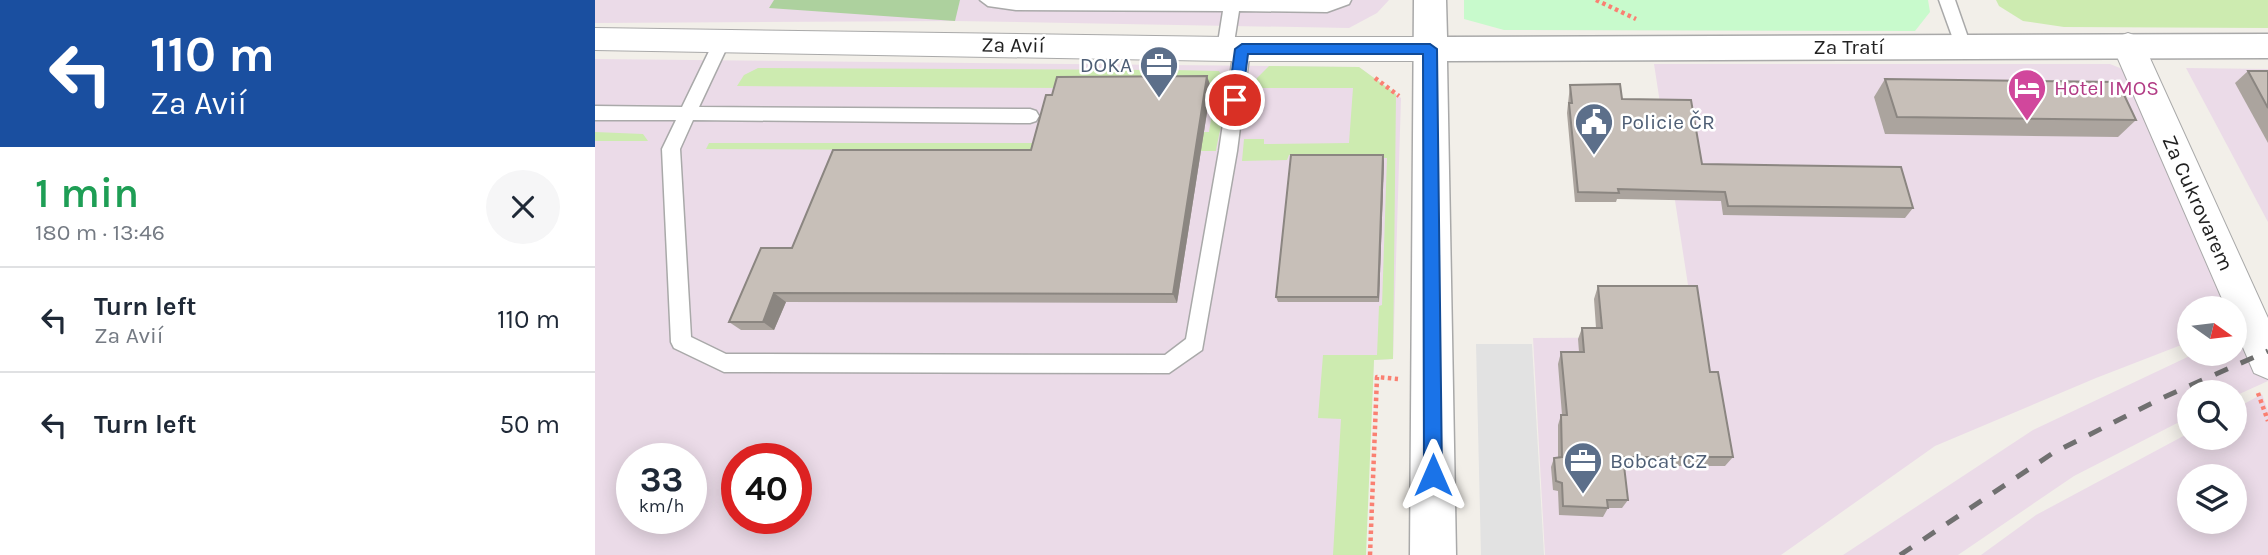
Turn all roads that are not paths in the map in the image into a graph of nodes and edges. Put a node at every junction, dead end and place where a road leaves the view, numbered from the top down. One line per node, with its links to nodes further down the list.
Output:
1 (988, 0): 5 (lane)
2 (1343, 0): 11 (lane)
3 (1430, 0): 18 (street)
4 (1947, 0): 15 (lane)
5 (1023, 2): 6 (lane)
6 (1053, 2): 7 (lane)
7 (1121, 3): 8 (lane)
8 (1151, 3): 9 (lane)
9 (1179, 3): 10 (lane)
10 (1232, 3): 11 (lane); 17 (lane)
11 (1292, 3)
12 (595, 39): 13 (street, Za Avií)
13 (722, 41): 17 (street, Za Avií); 20 (lane)
14 (2128, 45): 15 (street, Za Tratí); 16 (street, Za Tratí); 22 (street, Za Cukrovarem)
15 (1963, 46): 18 (street, Za Tratí)
16 (2268, 46)
17 (1234, 49): 18 (street, Za Avií); 20 (lane)
18 (1430, 49): 23 (street)
19 (595, 113): 20 (lane)
20 (690, 113): 21 (lane)
21 (1030, 116)
22 (2268, 361)
23 (1433, 555)

